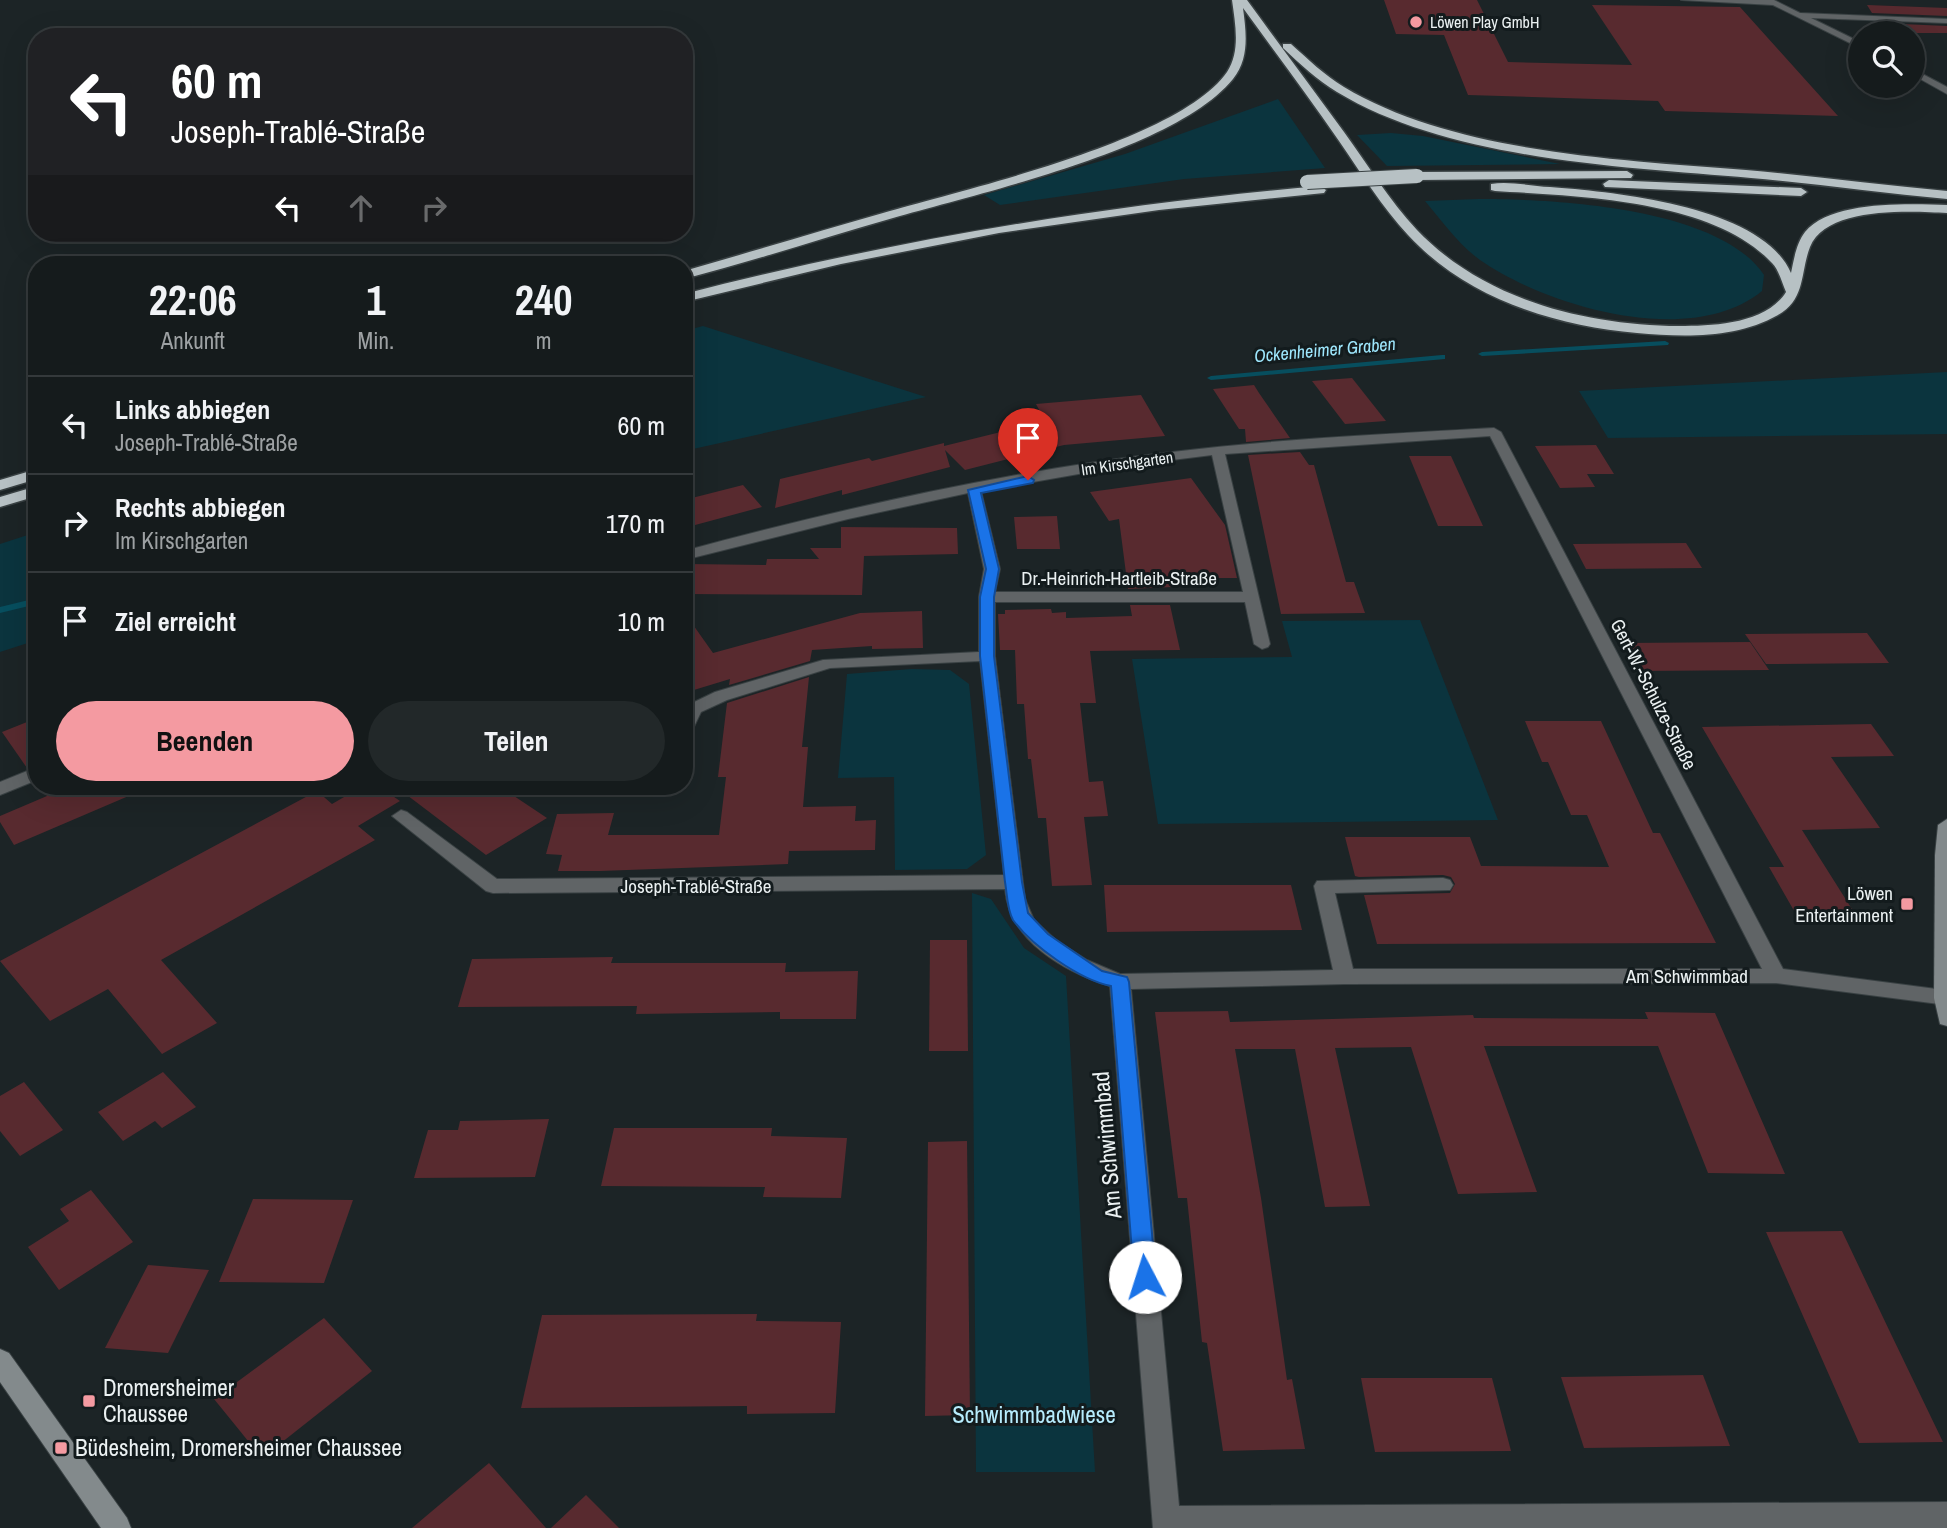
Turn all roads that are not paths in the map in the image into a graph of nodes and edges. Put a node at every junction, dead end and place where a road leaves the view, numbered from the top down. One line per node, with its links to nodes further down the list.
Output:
1 (1240, 0): 4 (highway); 16 (highway)
2 (1685, 0): 3 (street)
3 (1771, 1): 5 (street)
4 (1253, 15): 12 (highway); 18 (highway)
5 (1799, 15): 6 (street); 7 (street)
6 (1947, 21)
7 (1848, 39)
8 (1925, 79): 9 (street)
9 (1947, 91)
10 (1420, 181): 11 (highway); 12 (highway); 17 (highway, bridge); 19 (highway)
11 (1444, 185): 14 (highway); 18 (highway)
12 (1887, 189): 13 (highway)
13 (1947, 195)
14 (1947, 203)
15 (1947, 209): 18 (highway)
16 (693, 272)
17 (693, 285)
18 (1793, 293)
19 (693, 296)
20 (1494, 432): 21 (street, Im Kirschgarten); 39 (street, Gert-W.-Schulze-Straße)
21 (1218, 451): 24 (street, Im Kirschgarten); 29 (street, Dr.-Heinrich-Hartleib-Straße)
22 (28, 477): 23 (highway)
23 (0, 485)
24 (974, 490): 27 (street, Im Kirschgarten); 28 (street)
25 (28, 494): 26 (highway)
26 (0, 502)
27 (693, 554)
28 (987, 597): 29 (street, Dr.-Heinrich-Hartleib-Straße); 31 (street)
29 (1251, 597): 30 (street, Dr.-Heinrich-Hartleib-Straße)
30 (1262, 644)
31 (987, 656): 32 (street); 37 (street)
32 (693, 711)
33 (28, 777): 34 (street)
34 (0, 789)
35 (401, 816): 37 (street, Joseph-Trablé-Straße)
36 (1947, 825): 42 (main road)
37 (1014, 882): 41 (street)
38 (1443, 885): 40 (street)
39 (1776, 976): 40 (street, Am Schwimmbad); 42 (street, Am Schwimmbad)
40 (1345, 977): 41 (street, Am Schwimmbad)
41 (1120, 982): 45 (street, Am Schwimmbad)
42 (1945, 1008)
43 (0, 1361): 46 (main road)
44 (1947, 1515): 45 (street)
45 (1166, 1524)
46 (117, 1528)

